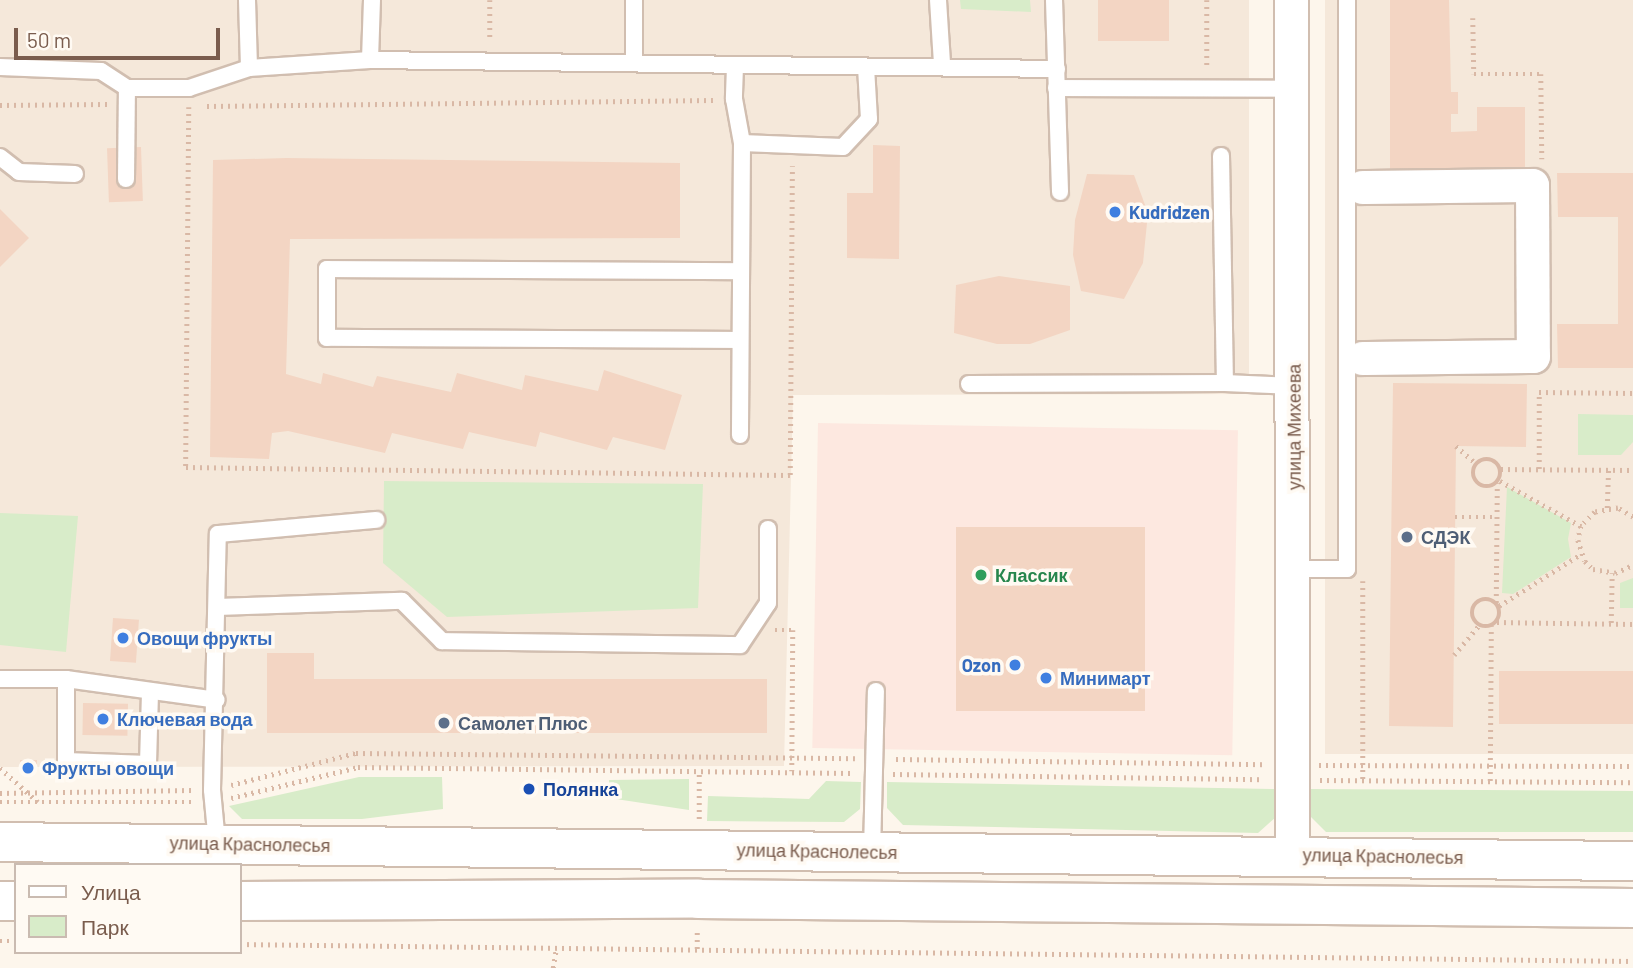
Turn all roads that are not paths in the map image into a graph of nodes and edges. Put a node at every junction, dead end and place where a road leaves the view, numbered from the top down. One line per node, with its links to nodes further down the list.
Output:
1 (247, 0): 14 (lane)
2 (372, 0): 8 (lane)
3 (634, 0): 9 (lane)
4 (938, 0): 10 (lane)
5 (1054, 0): 15 (lane)
6 (1291, 0): 17 (street, улица Михеева)
7 (1347, 0): 35 (lane)
8 (370, 60): 9 (lane); 14 (lane)
9 (634, 63): 11 (lane)
10 (942, 64): 13 (lane); 15 (lane)
11 (735, 66): 13 (lane); 19 (lane)
12 (0, 67): 18 (lane)
13 (866, 67): 19 (lane)
14 (249, 68): 18 (lane)
15 (1057, 69): 16 (lane)
16 (1056, 88): 17 (lane); 25 (lane)
17 (1292, 89): 31 (street, улица Михеева)
18 (127, 96): 23 (lane)
19 (742, 143): 26 (lane)
20 (1222, 156): 29 (lane)
21 (0, 157): 22 (lane)
22 (75, 174)
23 (126, 179)
24 (1362, 187): 28 (street)
25 (1059, 192)
26 (741, 271): 27 (lane); 27 (lane)
27 (739, 340): 32 (lane)
28 (1363, 358)
29 (1225, 383): 30 (lane); 31 (lane)
30 (969, 384)
31 (1294, 386): 35 (street, улица Михеева)
32 (740, 435)
33 (376, 520): 36 (lane)
34 (768, 529): 36 (lane)
35 (1294, 569): 45 (street, улица Михеева)
36 (217, 607): 41 (lane)
37 (0, 679): 38 (lane)
38 (66, 679): 39 (lane); 39 (lane)
39 (150, 691): 41 (lane)
40 (876, 691): 44 (lane)
41 (216, 700): 43 (lane)
42 (0, 842): 43 (street, улица Краснолесья)
43 (217, 843): 44 (street, улица Краснолесья)
44 (872, 852): 45 (street, улица Краснолесья)
45 (1292, 854): 46 (street, улица Краснолесья)
46 (1633, 861)
47 (242, 901): 48 (street)
48 (1633, 908)

